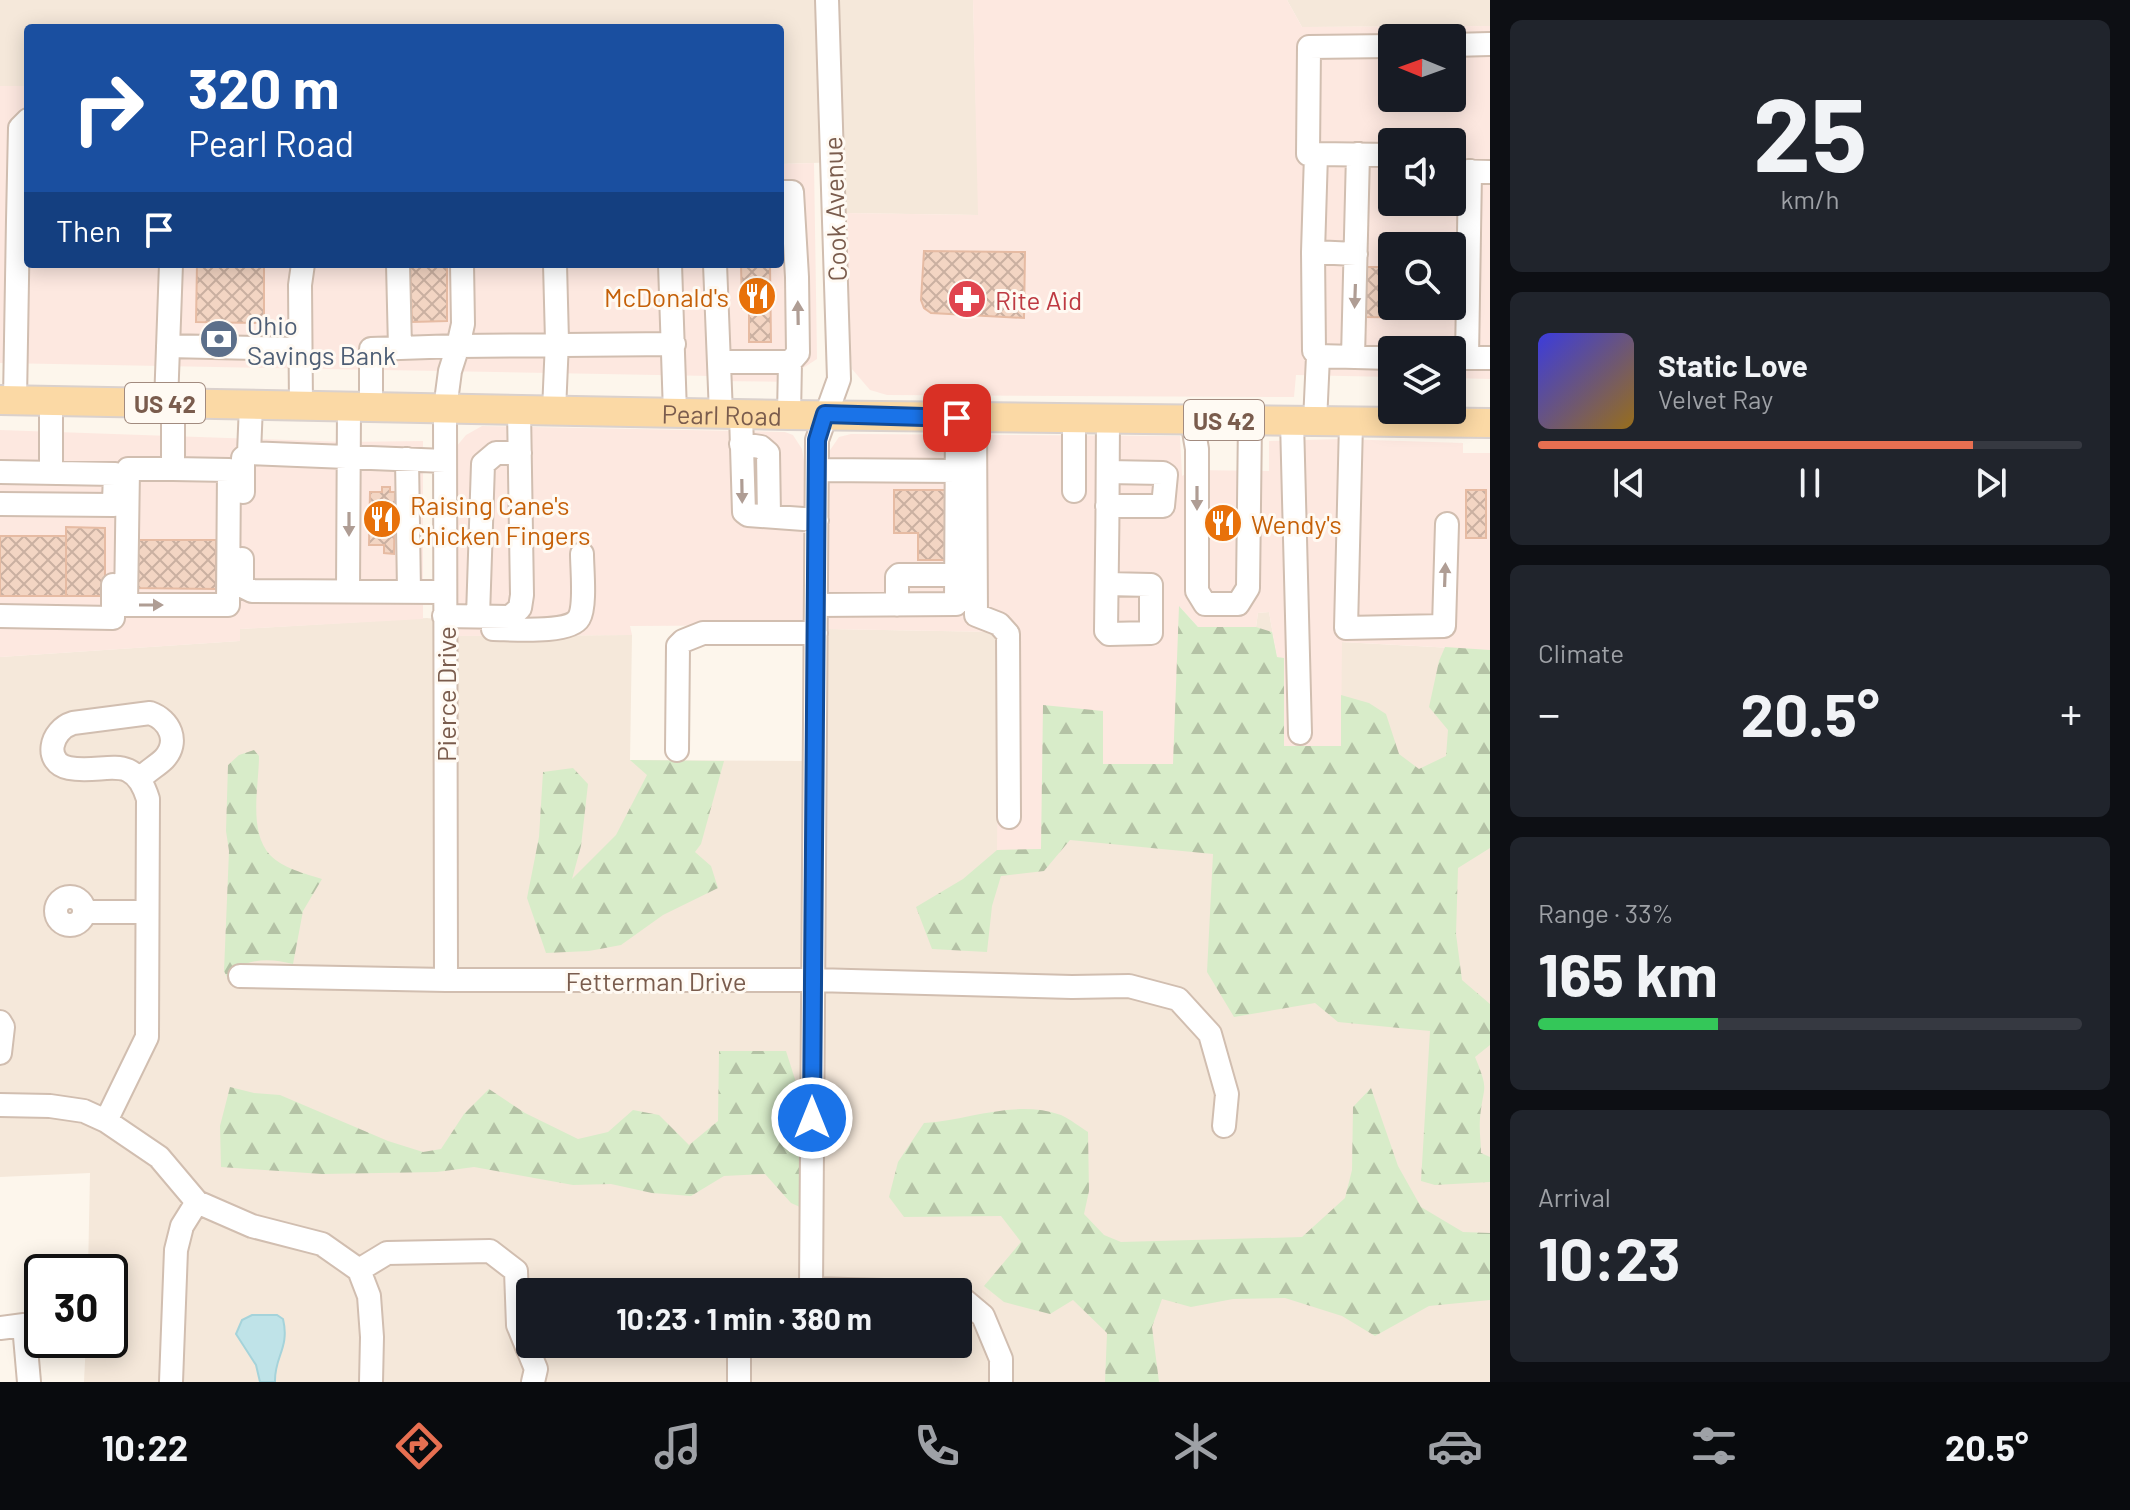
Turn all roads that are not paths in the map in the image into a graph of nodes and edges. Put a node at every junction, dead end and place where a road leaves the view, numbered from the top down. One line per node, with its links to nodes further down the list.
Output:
1 (827, 0): 22 (street, Cook Avenue)
2 (1490, 44): 3 (street)
3 (1466, 45)
4 (1378, 46): 6 (street)
5 (24, 124): 11 (street)
6 (1316, 154): 7 (street); 13 (street)
7 (1358, 154): 8 (street); 12 (street)
8 (1378, 155)
9 (1471, 170): 24 (street)
10 (784, 192): 21 (street)
11 (16, 216): 23 (street)
12 (1356, 245): 13 (street); 32 (street, one-way to 32)
13 (1313, 252): 31 (street)
14 (171, 268): 26 (street)
15 (302, 268): 30 (street)
16 (398, 268): 29 (street)
17 (462, 268): 27 (street, Pierce Drive)
18 (555, 268): 28 (street)
19 (670, 268): 25 (street)
20 (715, 268): 36 (street)
21 (797, 277): 22 (street); 37 (street, one-way to 21)
22 (836, 277): 49 (street, Cook Avenue)
23 (8, 333): 38 (street)
24 (1461, 336)
25 (674, 344): 28 (street); 47 (street)
26 (168, 346): 30 (street); 40 (street)
27 (458, 346): 28 (street); 29 (street); 44 (street, Pierce Drive)
28 (557, 346): 46 (street)
29 (400, 348): 43 (street)
30 (299, 349): 42 (street)
31 (1318, 356): 32 (street); 58 (street)
32 (1353, 357): 33 (street)
33 (1378, 358)
34 (1466, 358): 35 (street)
35 (1490, 358)
36 (719, 362): 37 (street); 48 (street)
37 (790, 362): 50 (street)
38 (8, 400): 39 (main road, Pearl Road / US 42)
39 (51, 401): 40 (main road, Pearl Road / US 42); 71 (street)
40 (170, 403): 41 (main road, Pearl Road / US 42); 66 (street)
41 (251, 405): 42 (main road, Pearl Road / US 42); 61 (street)
42 (301, 406): 43 (main road, Pearl Road / US 42)
43 (360, 407): 44 (main road, Pearl Road / US 42); 63 (street)
44 (445, 409): 45 (main road, Pearl Road / US 42); 65 (street, Pierce Drive)
45 (519, 410): 46 (main road, Pearl Road / US 42); 62 (street)
46 (554, 411): 47 (main road, Pearl Road / US 42)
47 (675, 413): 48 (main road, Pearl Road / US 42)
48 (731, 414): 50 (main road, Pearl Road / US 42); 76 (street)
49 (825, 414): 50 (main road, Pearl Road / US 42); 51 (main road, Pearl Road / US 42); 67 (street, Cook Avenue)
50 (789, 415)
51 (966, 418): 52 (main road, Pearl Road / US 42); 68 (street); 91 (street)
52 (1074, 419): 53 (main road, Pearl Road / US 42); 72 (street)
53 (1108, 419): 54 (main road, Pearl Road / US 42); 70 (street)
54 (1192, 420): 56 (main road, Pearl Road / US 42); 56 (street, one-way to 56)
55 (1378, 420): 59 (main road, Pearl Road / US 42)
56 (1250, 421): 58 (main road, Pearl Road / US 42)
57 (1466, 421): 60 (main road, Pearl Road / US 42)
58 (1303, 422): 59 (main road, Pearl Road / US 42); 88 (street)
59 (1351, 423): 77 (street, one-way to 77)
60 (1490, 423)
61 (249, 453): 63 (street); 80 (street)
62 (520, 453): 85 (street); 85 (street)
63 (349, 457): 64 (street); 80 (street, one-way to 80)
64 (407, 459): 65 (street); 81 (street)
65 (445, 461): 82 (street, Pierce Drive)
66 (173, 469): 66 (street, one-way to 66)
67 (817, 470): 68 (street); 76 (street, Cook Avenue)
68 (957, 471): 83 (street)
69 (0, 472): 71 (street)
70 (1108, 472): 75 (street); 75 (street)
71 (51, 473): 74 (street)
72 (1074, 491)
73 (0, 504): 74 (street)
74 (114, 505): 84 (street)
75 (1107, 506): 79 (street)
76 (817, 520): 83 (street, Cook Avenue)
77 (1447, 524)
78 (582, 554): 86 (street)
79 (1107, 584)
80 (348, 591): 81 (street)
81 (409, 592): 82 (street)
82 (444, 592): 86 (street, Pierce Drive)
83 (816, 605): 87 (street, Cook Avenue)
84 (0, 616)
85 (478, 616): 86 (street)
86 (444, 623): 95 (street, Pierce Drive)
87 (816, 633): 89 (street); 96 (street, Cook Avenue)
88 (1300, 733)
89 (677, 750)
90 (140, 779): 90 (street); 93 (street)
91 (1009, 817)
92 (84, 912): 93 (street)
93 (147, 912): 100 (street)
94 (240, 976): 95 (street, Fetterman Drive)
95 (446, 980): 96 (street, Fetterman Drive)
96 (814, 980): 101 (street, Fetterman Drive); 104 (street, Cook Avenue)
97 (0, 1022): 98 (street)
98 (0, 1053)
99 (0, 1102): 100 (street)
100 (106, 1121): 102 (street)
101 (1224, 1126)
102 (197, 1202): 103 (street); 109 (street)
103 (359, 1270): 110 (street); 111 (street)
104 (811, 1278)
105 (972, 1307): 113 (street)
106 (0, 1328): 108 (street)
107 (739, 1358): 112 (street)
108 (29, 1382)
109 (171, 1382)
110 (371, 1382)
111 (533, 1382)
112 (739, 1382)
113 (1001, 1382)

